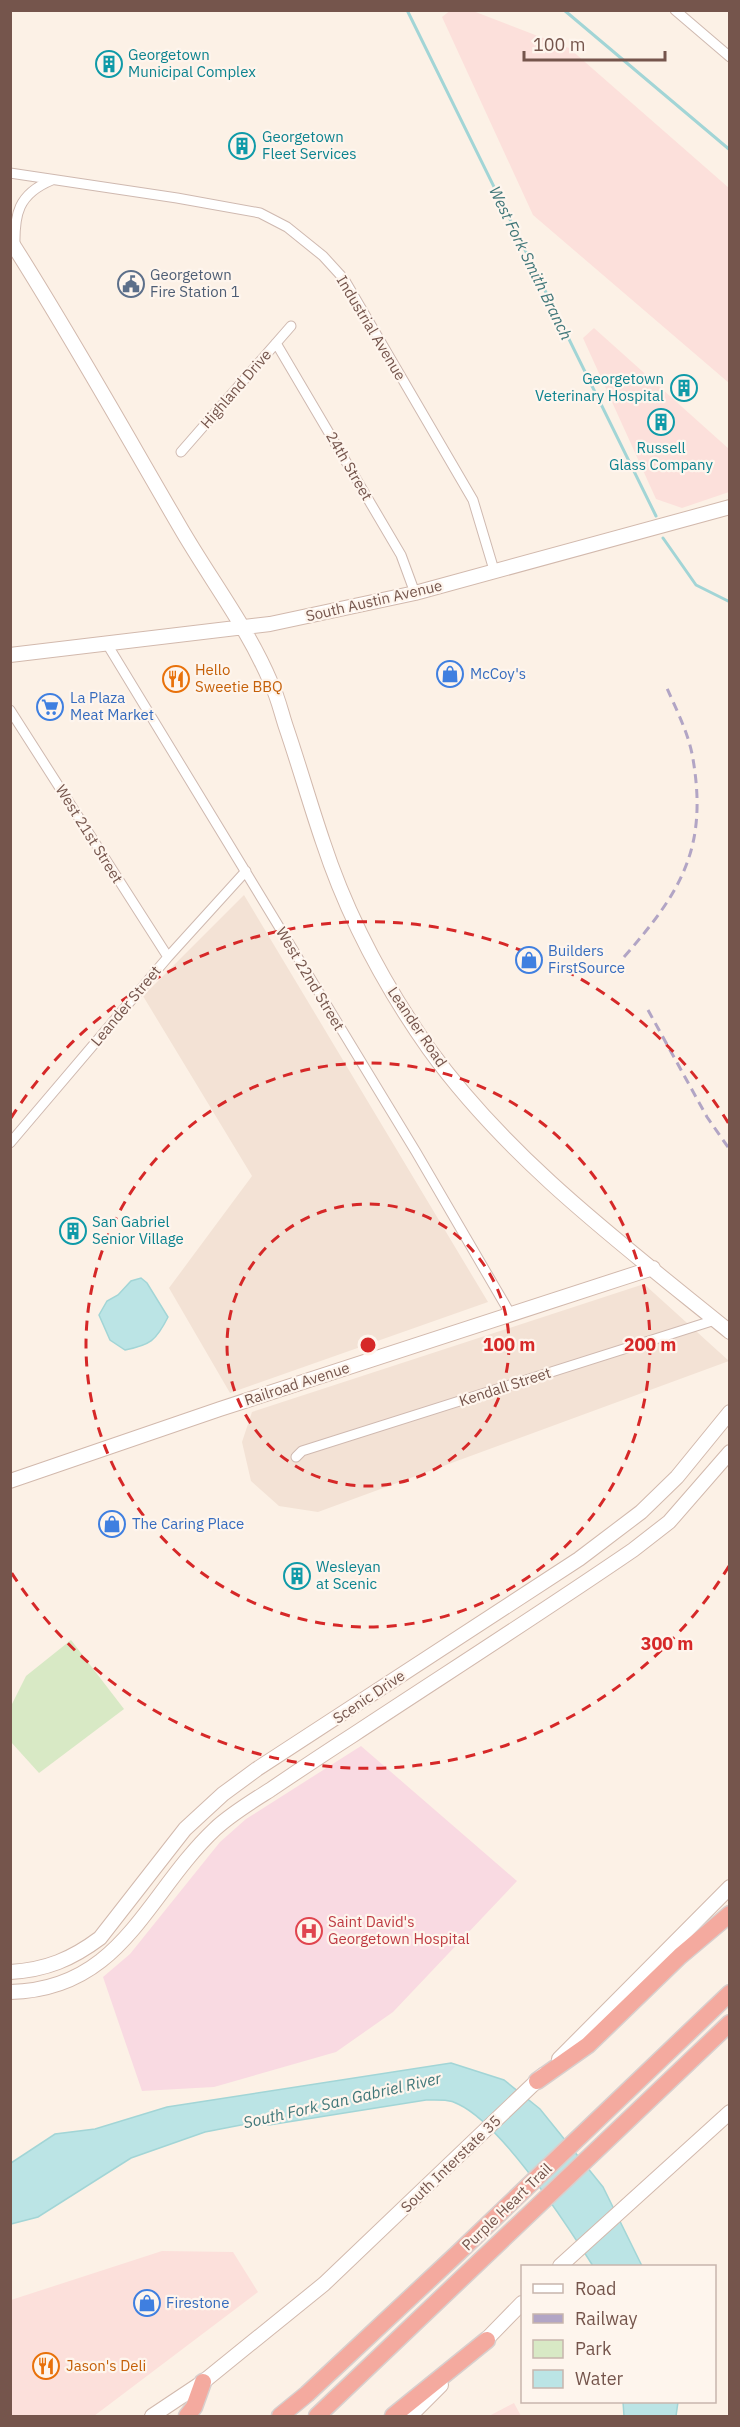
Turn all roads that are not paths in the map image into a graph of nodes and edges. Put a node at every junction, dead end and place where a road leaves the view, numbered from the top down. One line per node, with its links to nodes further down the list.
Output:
1 (675, 10): 2 (street)
2 (729, 57)
3 (10, 173): 4 (street, Industrial Avenue)
4 (54, 180): 5 (street); 10 (street, Industrial Avenue)
5 (13, 244): 12 (main road, Leander Road)
6 (291, 326): 7 (street, Highland Drive)
7 (276, 343): 8 (street, Highland Drive); 11 (street, 24th Street)
8 (181, 452)
9 (729, 507): 10 (main road, South Austin Avenue)
10 (494, 570): 11 (main road, South Austin Avenue)
11 (415, 593): 12 (main road, South Austin Avenue)
12 (242, 628): 13 (main road, South Austin Avenue); 19 (main road, Leander Road)
13 (107, 644): 14 (main road, South Austin Avenue); 16 (street, West 22nd Street)
14 (10, 655)
15 (10, 710): 17 (street, West 21st Street)
16 (246, 871): 17 (street, Leander Street); 20 (street, West 22nd Street)
17 (168, 957): 18 (street, Leander Street)
18 (10, 1143)
19 (652, 1268): 20 (main road, Railroad Avenue); 21 (main road, Leander Road)
20 (511, 1316): 26 (main road, Railroad Avenue)
21 (715, 1320): 22 (main road, Leander Road); 25 (street, Kendall Street)
22 (729, 1332)
23 (729, 1412): 27 (main road, Scenic Drive)
24 (729, 1452): 28 (main road, Scenic Drive)
25 (296, 1457)
26 (10, 1481)
27 (641, 1512): 28 (main road); 29 (main road, Scenic Drive)
28 (657, 1533): 30 (main road, Scenic Drive)
29 (556, 1574): 30 (main road); 31 (main road, Scenic Drive)
30 (569, 1594): 32 (main road, Scenic Drive)
31 (425, 1660): 32 (main road); 33 (main road, Scenic Drive)
32 (438, 1679): 34 (main road, Scenic Drive)
33 (331, 1722): 34 (main road); 35 (main road, Scenic Drive)
34 (343, 1742): 36 (main road, Scenic Drive)
35 (243, 1778): 36 (main road); 37 (main road, Scenic Drive)
36 (256, 1799): 38 (main road, Scenic Drive)
37 (185, 1829): 38 (main road); 41 (main road, Scenic Drive)
38 (200, 1845): 42 (main road, Scenic Drive)
39 (729, 1887): 45 (main road, South Interstate 35)
40 (729, 1914): 45 (highway)
41 (10, 1972)
42 (10, 1992)
43 (729, 1993): 53 (highway, Purple Heart Trail)
44 (729, 2023): 54 (highway, Purple Heart Trail)
45 (537, 2081): 50 (main road, South Interstate 35)
46 (729, 2112): 47 (main road)
47 (561, 2265)
48 (520, 2305): 49 (main road)
49 (487, 2340): 55 (highway); 56 (main road)
50 (203, 2382): 51 (main road, South Interstate 35); 52 (highway)
51 (152, 2416)
52 (187, 2416)
53 (280, 2416)
54 (316, 2416)
55 (393, 2416)
56 (410, 2416)

